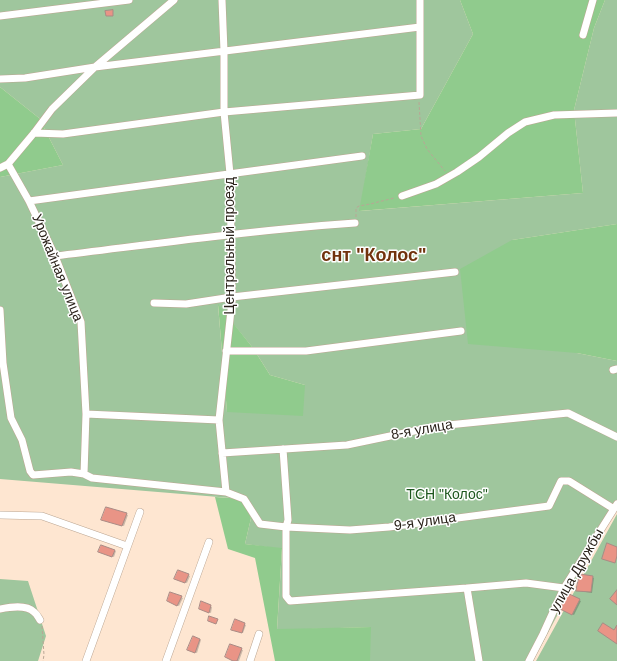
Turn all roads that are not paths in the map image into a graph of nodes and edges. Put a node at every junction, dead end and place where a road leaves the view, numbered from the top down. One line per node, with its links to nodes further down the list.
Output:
1 (129, 0): 6 (street)
2 (174, 0): 10 (street)
3 (222, 0): 9 (street, Центральный проезд)
4 (420, 0): 7 (street)
5 (593, 0): 8 (street)
6 (0, 16)
7 (420, 27): 9 (street); 12 (street)
8 (583, 35)
9 (224, 51): 10 (street); 12 (street, Центральный проезд)
10 (95, 67): 11 (street); 14 (street)
11 (0, 79)
12 (224, 112): 14 (street); 18 (street, Центральный проезд)
13 (617, 113): 19 (street)
14 (34, 133): 16 (street)
15 (362, 156): 18 (street)
16 (8, 164): 17 (street); 20 (street, Урожайная улица)
17 (0, 168)
18 (230, 174): 20 (street); 22 (street, Центральный проезд)
19 (402, 196)
20 (29, 201): 23 (street, Урожайная улица)
21 (355, 223): 22 (street)
22 (231, 234): 23 (street); 25 (street, Центральный проезд)
23 (55, 256): 30 (street, Урожайная улица)
24 (455, 272): 25 (street)
25 (232, 297): 26 (street); 29 (street, Центральный проезд)
26 (154, 303)
27 (0, 310): 35 (street)
28 (461, 331): 29 (street)
29 (226, 352): 31 (street, Центральный проезд)
30 (86, 414): 31 (street); 35 (street, Урожайная улица)
31 (219, 420): 34 (street, Центральный проезд)
32 (617, 437): 33 (street, 8-я улица)
33 (283, 449): 34 (street, 8-я улица); 40 (street)
34 (222, 454): 36 (street, Центральный проезд)
35 (84, 474): 36 (street)
36 (226, 492): 40 (street, 9-я улица)
37 (615, 506): 40 (street, 9-я улица); 44 (street, улица Дружбы)
38 (140, 512): 42 (street)
39 (0, 515): 42 (street)
40 (286, 527): 43 (street)
41 (209, 542): 49 (street)
42 (127, 546): 48 (street)
43 (467, 588): 44 (street); 51 (street)
44 (564, 588): 52 (street, улица Дружбы)
45 (0, 609): 46 (street)
46 (40, 620)
47 (259, 634): 50 (street)
48 (86, 661)
49 (166, 661)
50 (250, 661)
51 (479, 661)
52 (529, 661)

